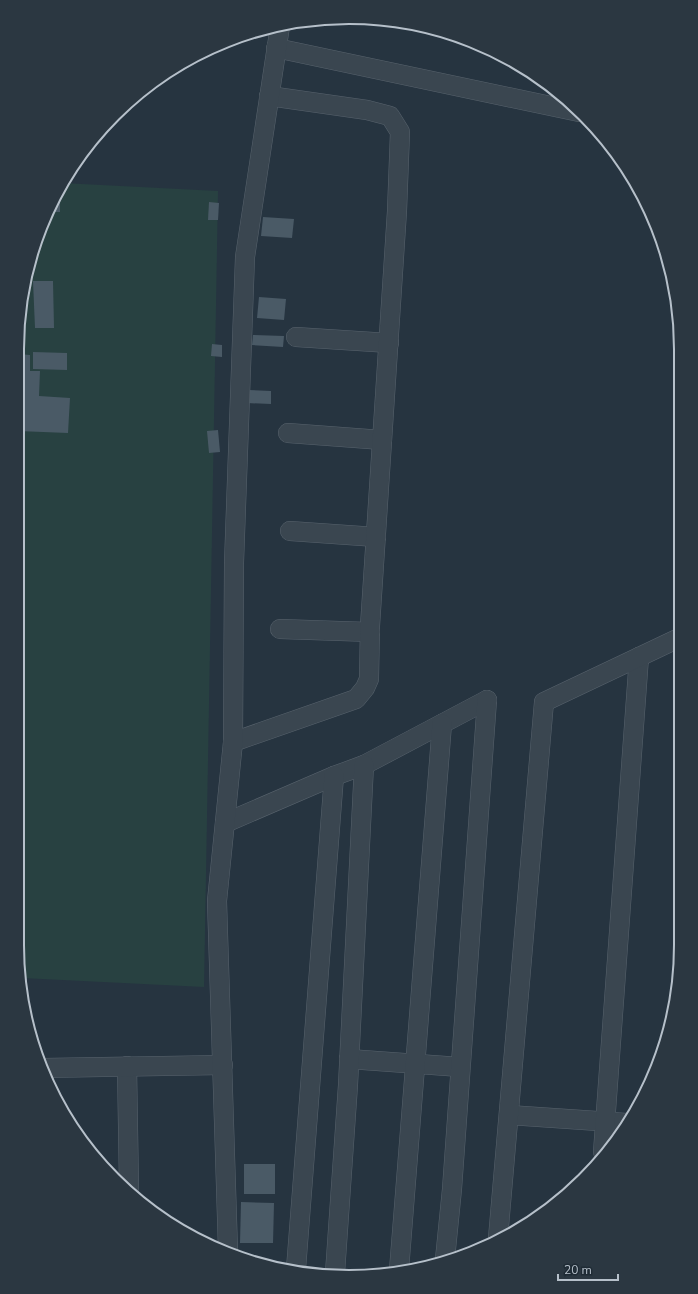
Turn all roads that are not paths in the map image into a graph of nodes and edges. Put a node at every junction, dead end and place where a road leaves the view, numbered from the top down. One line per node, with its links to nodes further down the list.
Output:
1 (278, 32): 2 (street)
2 (276, 48): 3 (street); 4 (street)
3 (269, 96): 6 (street); 16 (street)
4 (568, 110)
5 (296, 337): 6 (street)
6 (389, 343): 8 (street)
7 (288, 433): 8 (street)
8 (382, 440): 10 (street)
9 (290, 531): 10 (street)
10 (376, 537): 12 (street)
11 (280, 629): 12 (street)
12 (370, 632): 16 (street)
13 (674, 640): 14 (street)
14 (640, 657): 26 (street); 27 (street)
15 (442, 724): 17 (street); 21 (street); 24 (street)
16 (233, 742): 19 (street)
17 (364, 765): 18 (street); 20 (street)
18 (334, 776): 19 (street); 34 (street)
19 (225, 823): 22 (street)
20 (349, 1059): 21 (street); 36 (street)
21 (416, 1064): 24 (street); 35 (street)
22 (223, 1065): 23 (street); 32 (street)
23 (127, 1066): 25 (street); 30 (street)
24 (460, 1067): 33 (street)
25 (49, 1068)
26 (509, 1115): 27 (street); 31 (street)
27 (605, 1121): 28 (street); 29 (street)
28 (621, 1122)
29 (603, 1147)
30 (129, 1184)
31 (498, 1233)
32 (228, 1246)
33 (445, 1255)
34 (296, 1265)
35 (399, 1266)
36 (335, 1269)

